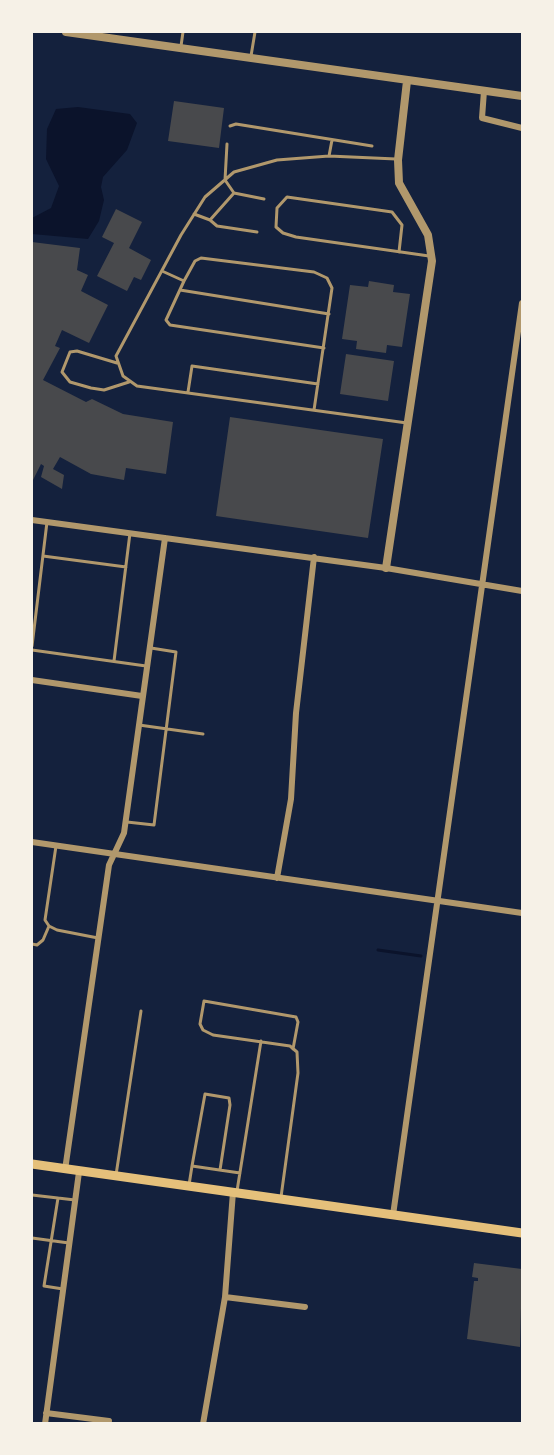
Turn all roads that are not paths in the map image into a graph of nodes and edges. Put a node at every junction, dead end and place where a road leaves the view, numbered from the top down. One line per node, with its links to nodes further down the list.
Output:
1 (66, 32): 4 (street)
2 (183, 32): 6 (lane)
3 (255, 32): 7 (lane)
4 (84, 33): 5 (street)
5 (123, 36): 6 (street)
6 (181, 48): 7 (street)
7 (251, 58): 8 (street)
8 (407, 81): 9 (street); 17 (street)
9 (484, 91): 10 (street); 12 (street)
10 (522, 96)
11 (230, 126): 13 (lane)
12 (522, 128)
13 (332, 140): 15 (lane); 16 (lane)
14 (227, 144): 18 (lane)
15 (372, 146)
16 (329, 156): 17 (lane); 18 (lane)
17 (398, 160): 25 (street)
18 (225, 180): 19 (lane); 21 (lane)
19 (234, 193): 20 (lane); 22 (lane)
20 (264, 199)
21 (194, 214): 22 (lane); 26 (lane)
22 (210, 219): 23 (lane)
23 (256, 232)
24 (399, 252): 24 (lane); 25 (lane)
25 (431, 256): 37 (street)
26 (162, 271): 27 (lane); 32 (lane)
27 (184, 280): 28 (lane); 30 (lane)
28 (180, 290): 30 (lane); 31 (lane)
29 (522, 303): 46 (street)
30 (329, 314): 31 (lane)
31 (324, 348): 34 (lane)
32 (117, 363): 33 (lane); 33 (lane)
33 (129, 382): 35 (lane)
34 (318, 384): 35 (lane); 36 (lane)
35 (188, 393): 36 (lane)
36 (314, 410): 37 (lane)
37 (409, 423): 45 (street)
38 (32, 520): 39 (street)
39 (48, 522): 40 (street); 42 (lane)
40 (130, 533): 41 (street); 44 (lane)
41 (165, 537): 43 (street); 50 (street)
42 (43, 556): 44 (lane); 48 (lane)
43 (314, 557): 45 (street); 62 (street)
44 (126, 567): 51 (lane)
45 (386, 568): 46 (street)
46 (484, 586): 47 (street); 63 (street)
47 (522, 591)
48 (34, 612): 49 (lane)
49 (32, 648): 51 (lane)
50 (149, 648): 52 (street); 56 (lane)
51 (114, 661): 52 (lane)
52 (146, 666): 54 (street)
53 (32, 680): 54 (street)
54 (142, 696): 55 (street)
55 (138, 725): 56 (lane); 58 (street)
56 (166, 729): 57 (lane); 58 (lane)
57 (203, 734)
58 (126, 821): 61 (street)
59 (32, 842): 60 (street)
60 (56, 846): 61 (street); 65 (lane)
61 (115, 853): 62 (street); 66 (street)
62 (277, 878): 63 (street)
63 (437, 901): 64 (street); 84 (street)
64 (522, 913)
65 (49, 926): 66 (lane); 67 (lane)
66 (99, 938): 73 (street)
67 (32, 944)
68 (141, 1011): 77 (lane)
69 (261, 1041): 70 (lane); 70 (lane); 76 (lane)
70 (293, 1049): 82 (lane)
71 (32, 1164): 73 (main road)
72 (192, 1166): 74 (lane); 74 (lane); 78 (lane)
73 (65, 1170): 75 (main road)
74 (220, 1170): 76 (lane)
75 (79, 1172): 77 (main road); 83 (street)
76 (240, 1173): 79 (lane)
77 (116, 1176): 78 (main road)
78 (189, 1186): 79 (main road)
79 (235, 1192): 82 (main road); 90 (street)
80 (32, 1195): 81 (lane)
81 (58, 1198): 83 (lane); 87 (lane)
82 (281, 1199): 84 (main road)
83 (75, 1200): 88 (street)
84 (393, 1215): 85 (main road)
85 (522, 1233)
86 (32, 1238): 87 (lane)
87 (52, 1240): 88 (lane); 89 (lane)
88 (69, 1243): 89 (street)
89 (63, 1289): 92 (street)
90 (225, 1297): 91 (street); 95 (street)
91 (305, 1308)
92 (46, 1413): 93 (street); 94 (street)
93 (109, 1421)
94 (45, 1424)
95 (203, 1424)

